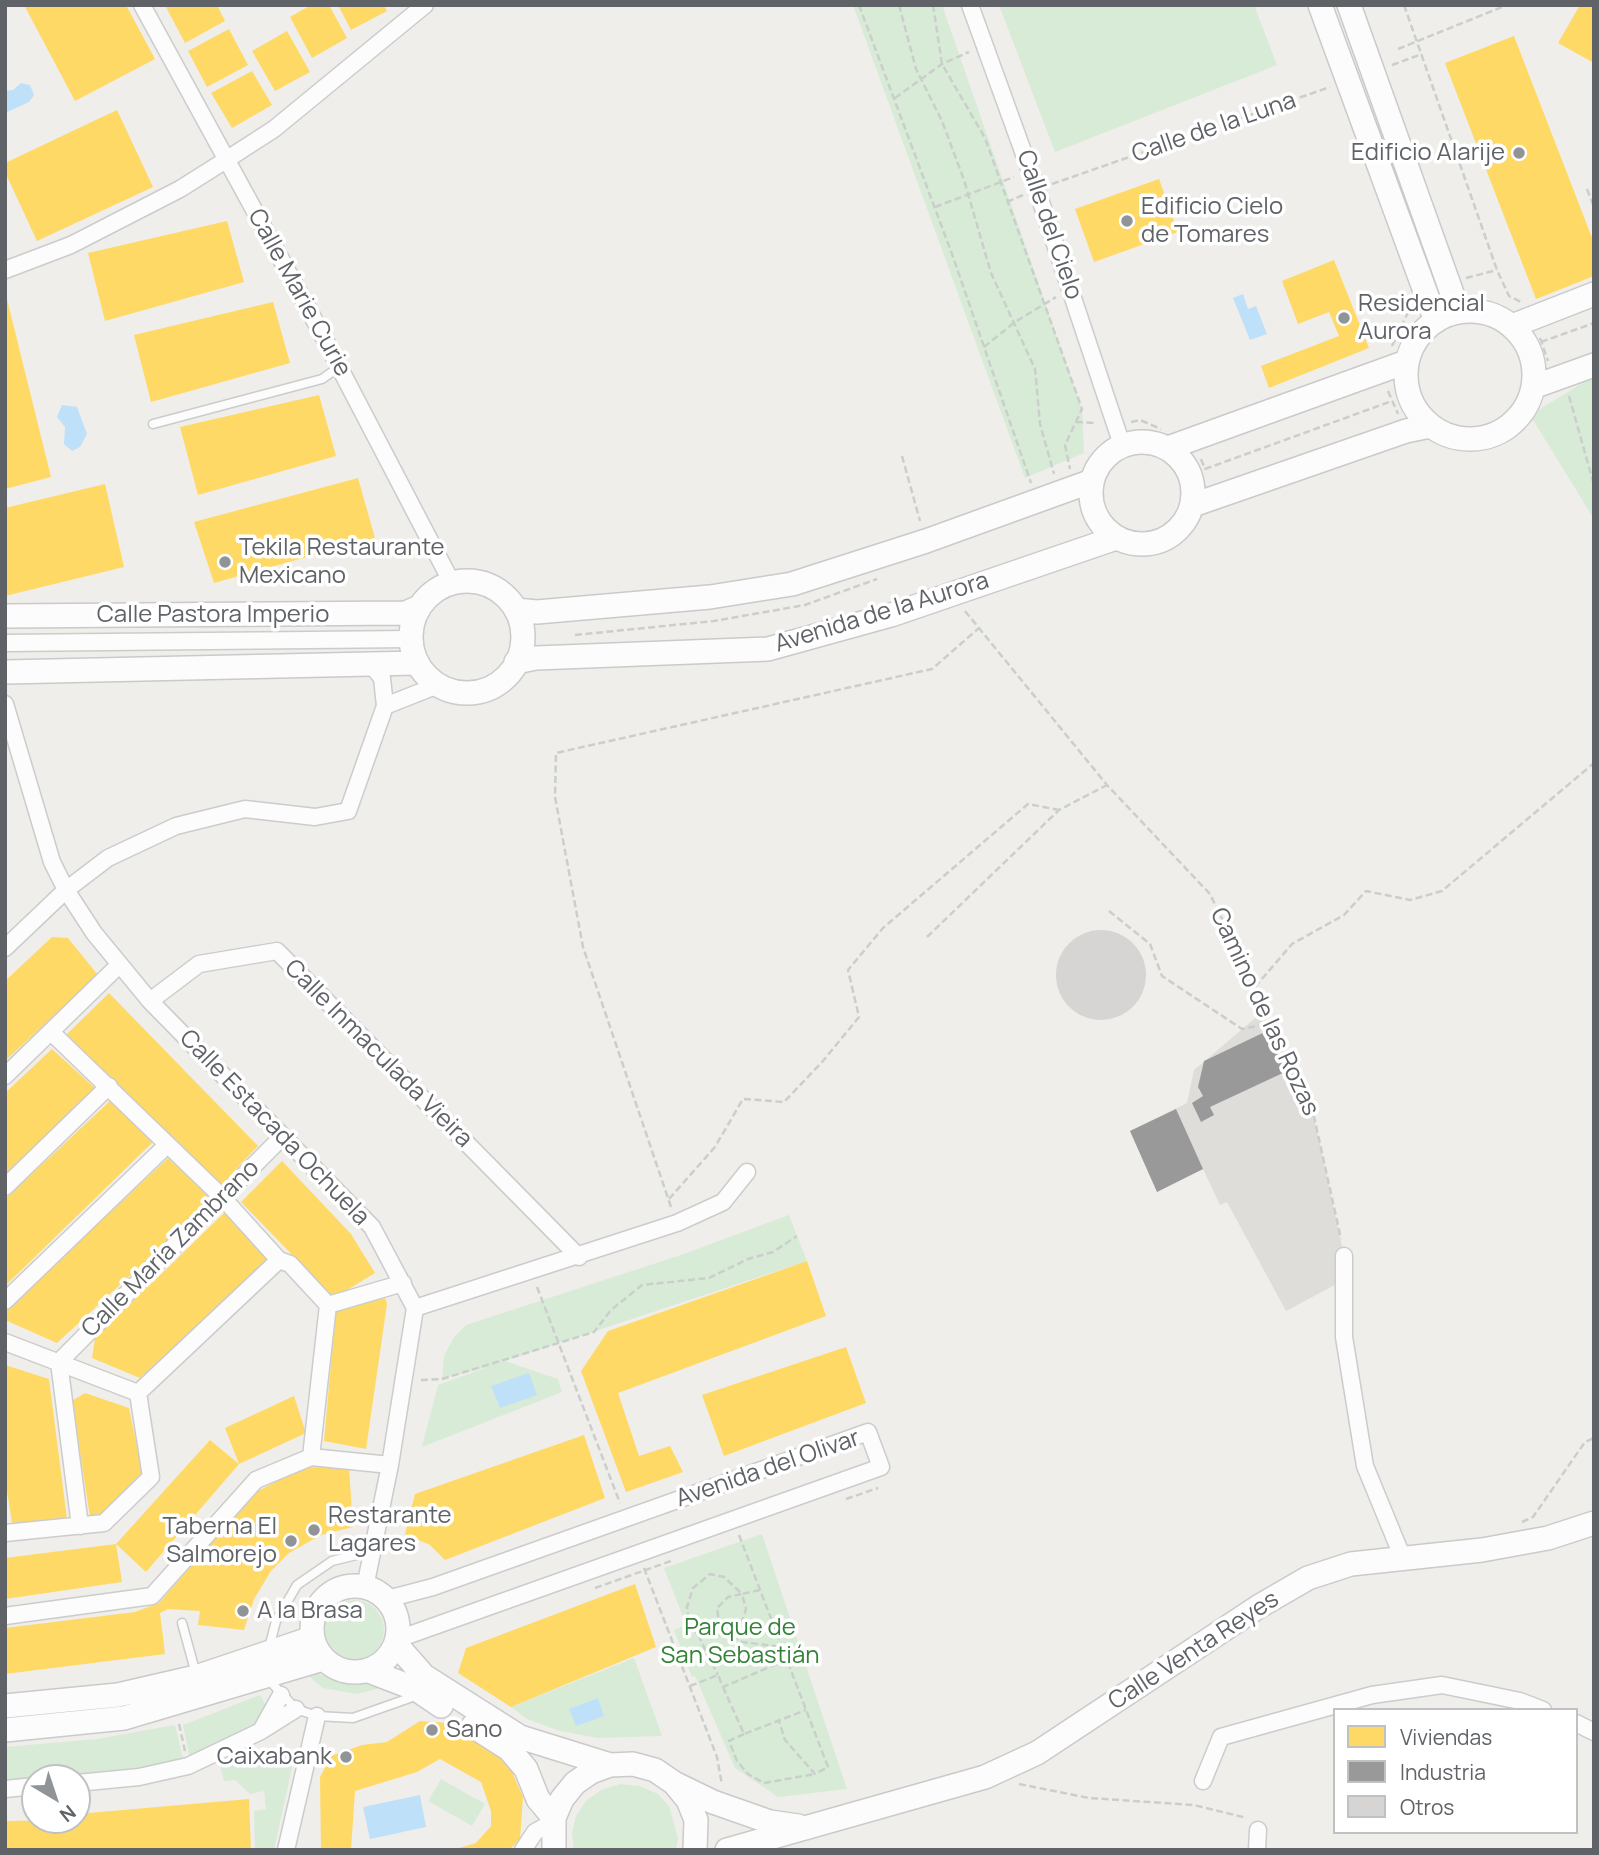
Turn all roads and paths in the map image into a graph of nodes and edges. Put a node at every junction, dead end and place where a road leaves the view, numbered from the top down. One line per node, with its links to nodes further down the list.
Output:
1 (142, 5): 20 (street, Calle Marie Curie)
2 (425, 5): 20 (street)
3 (859, 5): 19 (path)
4 (899, 5): 17 (path)
5 (933, 5): 15 (path)
6 (970, 5): 12 (street, Calle del Cielo)
7 (1320, 5): 18 (street)
8 (1349, 5): 16 (street)
9 (1404, 5): 11 (path)
10 (1507, 5): 11 (path)
11 (1418, 42): 13 (path); 14 (path)
12 (985, 46): 15 (path); 21 (street, Calle del Cielo)
13 (1398, 49)
14 (1422, 54): 16 (path); 30 (path)
15 (942, 64): 17 (path); 22 (path)
16 (1373, 72): 30 (street)
17 (922, 80): 19 (path); 25 (path)
18 (1348, 81): 24 (path, Calle de la Luna); 32 (street)
19 (894, 98): 27 (path)
20 (226, 160): 29 (street); 44 (street, Calle Marie Curie)
21 (1030, 171): 22 (path); 24 (street, Calle del Cielo)
22 (1000, 183): 25 (path); 26 (path)
23 (1587, 189): 28 (path)
24 (1037, 190): 26 (path, Calle de la Luna); 31 (street, Calle del Cielo)
25 (968, 195): 27 (path); 36 (path)
26 (1006, 202): 34 (path)
27 (934, 207): 41 (path)
28 (1594, 207)
29 (5, 270)
30 (1449, 283): 35 (street)
31 (1072, 290): 34 (path); 51 (street, Calle del Cielo)
32 (1425, 293): 37 (street); 45 (path)
33 (1594, 294): 39 (street)
34 (1043, 303): 36 (path); 54 (path)
35 (1458, 310): 37 (street); 39 (street)
36 (1015, 321): 41 (path); 57 (path)
37 (1436, 321): 42 (street)
38 (1594, 323): 40 (path)
39 (1512, 326): 47 (street)
40 (1541, 342)
41 (984, 346): 58 (path)
42 (1406, 362): 45 (street); 49 (street)
43 (1594, 365): 46 (street)
44 (339, 367): 48 (lane); 62 (street, Calle Marie Curie)
45 (1381, 371): 50 (path); 52 (street)
46 (1565, 376): 47 (street); 56 (path)
47 (1533, 387): 49 (street)
48 (153, 424)
49 (1430, 426): 50 (street)
50 (1406, 431): 59 (street)
51 (1122, 445): 52 (street); 55 (street)
52 (1168, 448): 59 (street)
53 (902, 456): 61 (path)
54 (1070, 472)
55 (1092, 481): 57 (street); 60 (street)
56 (1594, 485)
57 (1059, 492): 58 (street)
58 (1037, 499): 61 (street)
59 (1193, 505): 60 (street)
60 (1116, 538): 63 (street, Avenida de la Aurora)
61 (926, 541): 65 (street)
62 (452, 583): 64 (street); 65 (street)
63 (951, 594): 67 (path, Camino de las Rozas); 70 (street, Avenida de la Aurora)
64 (419, 607): 66 (street, Calle Pastora Imperio); 68 (street)
65 (516, 610): 70 (street)
66 (5, 616)
67 (979, 628): 78 (path, Camino de las Rozas); 96 (path)
68 (411, 639): 69 (street); 71 (street)
69 (5, 643)
70 (516, 662): 74 (street)
71 (417, 663): 72 (street); 74 (street)
72 (372, 666): 73 (street); 76 (street)
73 (5, 672)
74 (438, 685): 76 (street)
75 (5, 704): 80 (street, Calle Estacada Ochuela)
76 (384, 706): 80 (street)
77 (1594, 763): 85 (path)
78 (1107, 785): 79 (path); 85 (path, Camino de las Rozas)
79 (1059, 810): 82 (path); 96 (path)
80 (66, 890): 83 (street); 84 (street, Calle Estacada Ochuela)
81 (1110, 911): 87 (path)
82 (927, 937)
83 (5, 948)
84 (119, 965): 86 (street, Calle Estacada Ochuela); 88 (street)
85 (1255, 987): 87 (path, Camino de las Rozas)
86 (150, 1001): 91 (street, Calle Estacada Ochuela); 100 (street, Calle Inmaculada Vieira)
87 (1272, 1023): 99 (path, Camino de las Rozas)
88 (51, 1032): 89 (street); 90 (street)
89 (5, 1076)
90 (108, 1086): 92 (street); 94 (street)
91 (283, 1136): 95 (street, Calle María Zambrano); 103 (street, Calle Estacada Ochuela)
92 (167, 1145): 95 (street); 104 (street)
93 (747, 1172): 97 (street)
94 (5, 1187)
95 (222, 1197): 101 (street); 109 (street, Calle María Zambrano)
96 (669, 1199): 97 (path)
97 (677, 1223): 100 (street)
98 (797, 1236): 107 (path)
99 (1344, 1256): 125 (street)
100 (579, 1257): 102 (street)
101 (279, 1259): 105 (street); 111 (street)
102 (531, 1270): 106 (street); 107 (path)
103 (403, 1283): 105 (street); 106 (street, Calle Estacada Ochuela)
104 (5, 1301)
105 (328, 1305): 112 (street)
106 (415, 1308): 110 (street)
107 (559, 1341): 110 (path); 116 (path)
108 (5, 1342): 109 (street)
109 (59, 1362): 111 (street); 119 (street)
110 (404, 1382): 113 (street)
111 (138, 1393): 119 (street)
112 (311, 1457): 113 (street); 133 (street)
113 (390, 1465): 123 (street)
114 (878, 1488): 115 (path)
115 (840, 1501)
116 (625, 1517): 117 (street, Avenida del Olivar); 132 (street, Avenida del Olivar)
117 (736, 1518): 122 (path); 124 (street, Avenida del Olivar)
118 (1594, 1522): 125 (street, Calle Venta Reyes)
119 (80, 1526): 121 (street)
120 (751, 1531): 122 (path)
121 (5, 1533)
122 (739, 1535): 130 (path)
123 (373, 1551): 128 (street); 140 (lane)
124 (637, 1554): 127 (path); 138 (street, Avenida del Olivar)
125 (1402, 1556): 166 (street, Calle Venta Reyes)
126 (680, 1557): 127 (path)
127 (646, 1571): 129 (path); 147 (path)
128 (365, 1587): 132 (street); 137 (street)
129 (594, 1588)
130 (760, 1590): 131 (path); 139 (path)
131 (742, 1594): 135 (path); 136 (path); 136 (path)
132 (387, 1599): 138 (street)
133 (5, 1616)
134 (181, 1623): 146 (lane)
135 (698, 1635): 136 (path); 144 (path)
136 (729, 1635): 139 (path)
137 (312, 1637): 140 (street); 141 (street)
138 (397, 1642): 143 (street); 163 (street, Calle Venta Reyes)
139 (782, 1647): 142 (path)
140 (268, 1652): 146 (street)
141 (323, 1659): 143 (street); 145 (street)
142 (787, 1660): 148 (path); 155 (path)
143 (369, 1671): 149 (street)
144 (718, 1675): 147 (path); 148 (path)
145 (267, 1676): 150 (lane); 151 (street)
146 (196, 1677): 152 (street)
147 (690, 1686): 170 (path)
148 (723, 1687): 162 (path)
149 (422, 1693): 156 (lane); 171 (street)
150 (281, 1695): 154 (lane); 160 (street)
151 (175, 1703): 159 (street); 164 (path)
152 (5, 1706)
153 (1538, 1708): 167 (street)
154 (296, 1709): 156 (lane); 160 (street)
155 (806, 1710): 157 (path); 165 (path)
156 (317, 1716): 174 (street)
157 (779, 1721): 162 (path); 165 (path)
158 (1578, 1724): 161 (street)
159 (5, 1730)
160 (261, 1731): 164 (street)
161 (1594, 1732)
162 (744, 1734): 165 (path)
163 (610, 1765): 169 (street, Calle Venta Reyes); 171 (street)
164 (188, 1766): 168 (street)
165 (815, 1774)
166 (985, 1777): 172 (street, Calle Venta Reyes); 173 (path)
167 (1203, 1781)
168 (91, 1782)
169 (674, 1783): 170 (street, Calle Venta Reyes); 177 (street)
170 (713, 1802): 172 (street, Calle Venta Reyes)
171 (554, 1820): 175 (street); 176 (street)
172 (808, 1828): 178 (street, Calle Venta Reyes)
173 (1258, 1830): 179 (street)
174 (286, 1850)
175 (523, 1850)
176 (554, 1850)
177 (695, 1850)
178 (727, 1850)
179 (1257, 1850)

